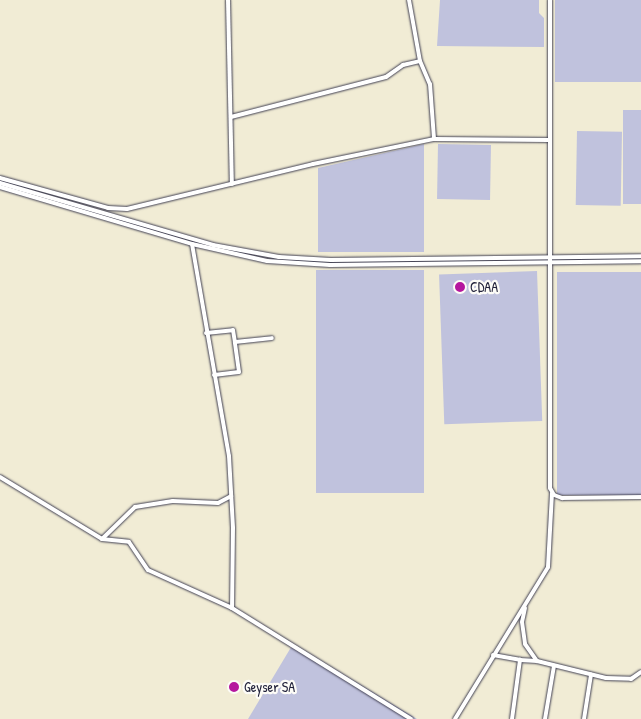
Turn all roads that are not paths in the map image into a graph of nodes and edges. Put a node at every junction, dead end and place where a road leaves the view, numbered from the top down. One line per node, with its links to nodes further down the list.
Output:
1 (228, 0): 5 (street)
2 (409, 0): 4 (street)
3 (550, 0): 7 (street)
4 (420, 61): 5 (street); 6 (street)
5 (231, 117): 10 (street)
6 (434, 139): 7 (street); 10 (street)
7 (548, 140): 14 (street)
8 (0, 178): 10 (street)
9 (0, 183): 14 (street)
10 (232, 184)
11 (0, 188): 12 (street)
12 (192, 244): 14 (street); 16 (street)
13 (641, 256): 14 (street)
14 (548, 260): 15 (street); 21 (street)
15 (641, 261)
16 (206, 333): 18 (street); 19 (street)
17 (272, 338): 18 (street)
18 (235, 342): 19 (street)
19 (214, 375): 22 (street)
20 (0, 477): 24 (street)
21 (552, 493): 23 (street); 25 (street)
22 (231, 496): 24 (street); 26 (street)
23 (641, 497)
24 (102, 538): 26 (street)
25 (526, 605): 27 (street); 29 (street)
26 (232, 608): 33 (street)
27 (493, 655): 28 (street); 34 (street)
28 (520, 660): 29 (street); 35 (street)
29 (537, 661): 30 (street)
30 (554, 666): 32 (street); 36 (street)
31 (641, 672): 32 (street)
32 (591, 674): 37 (street)
33 (410, 719)
34 (455, 719)
35 (512, 719)
36 (545, 719)
37 (584, 719)

